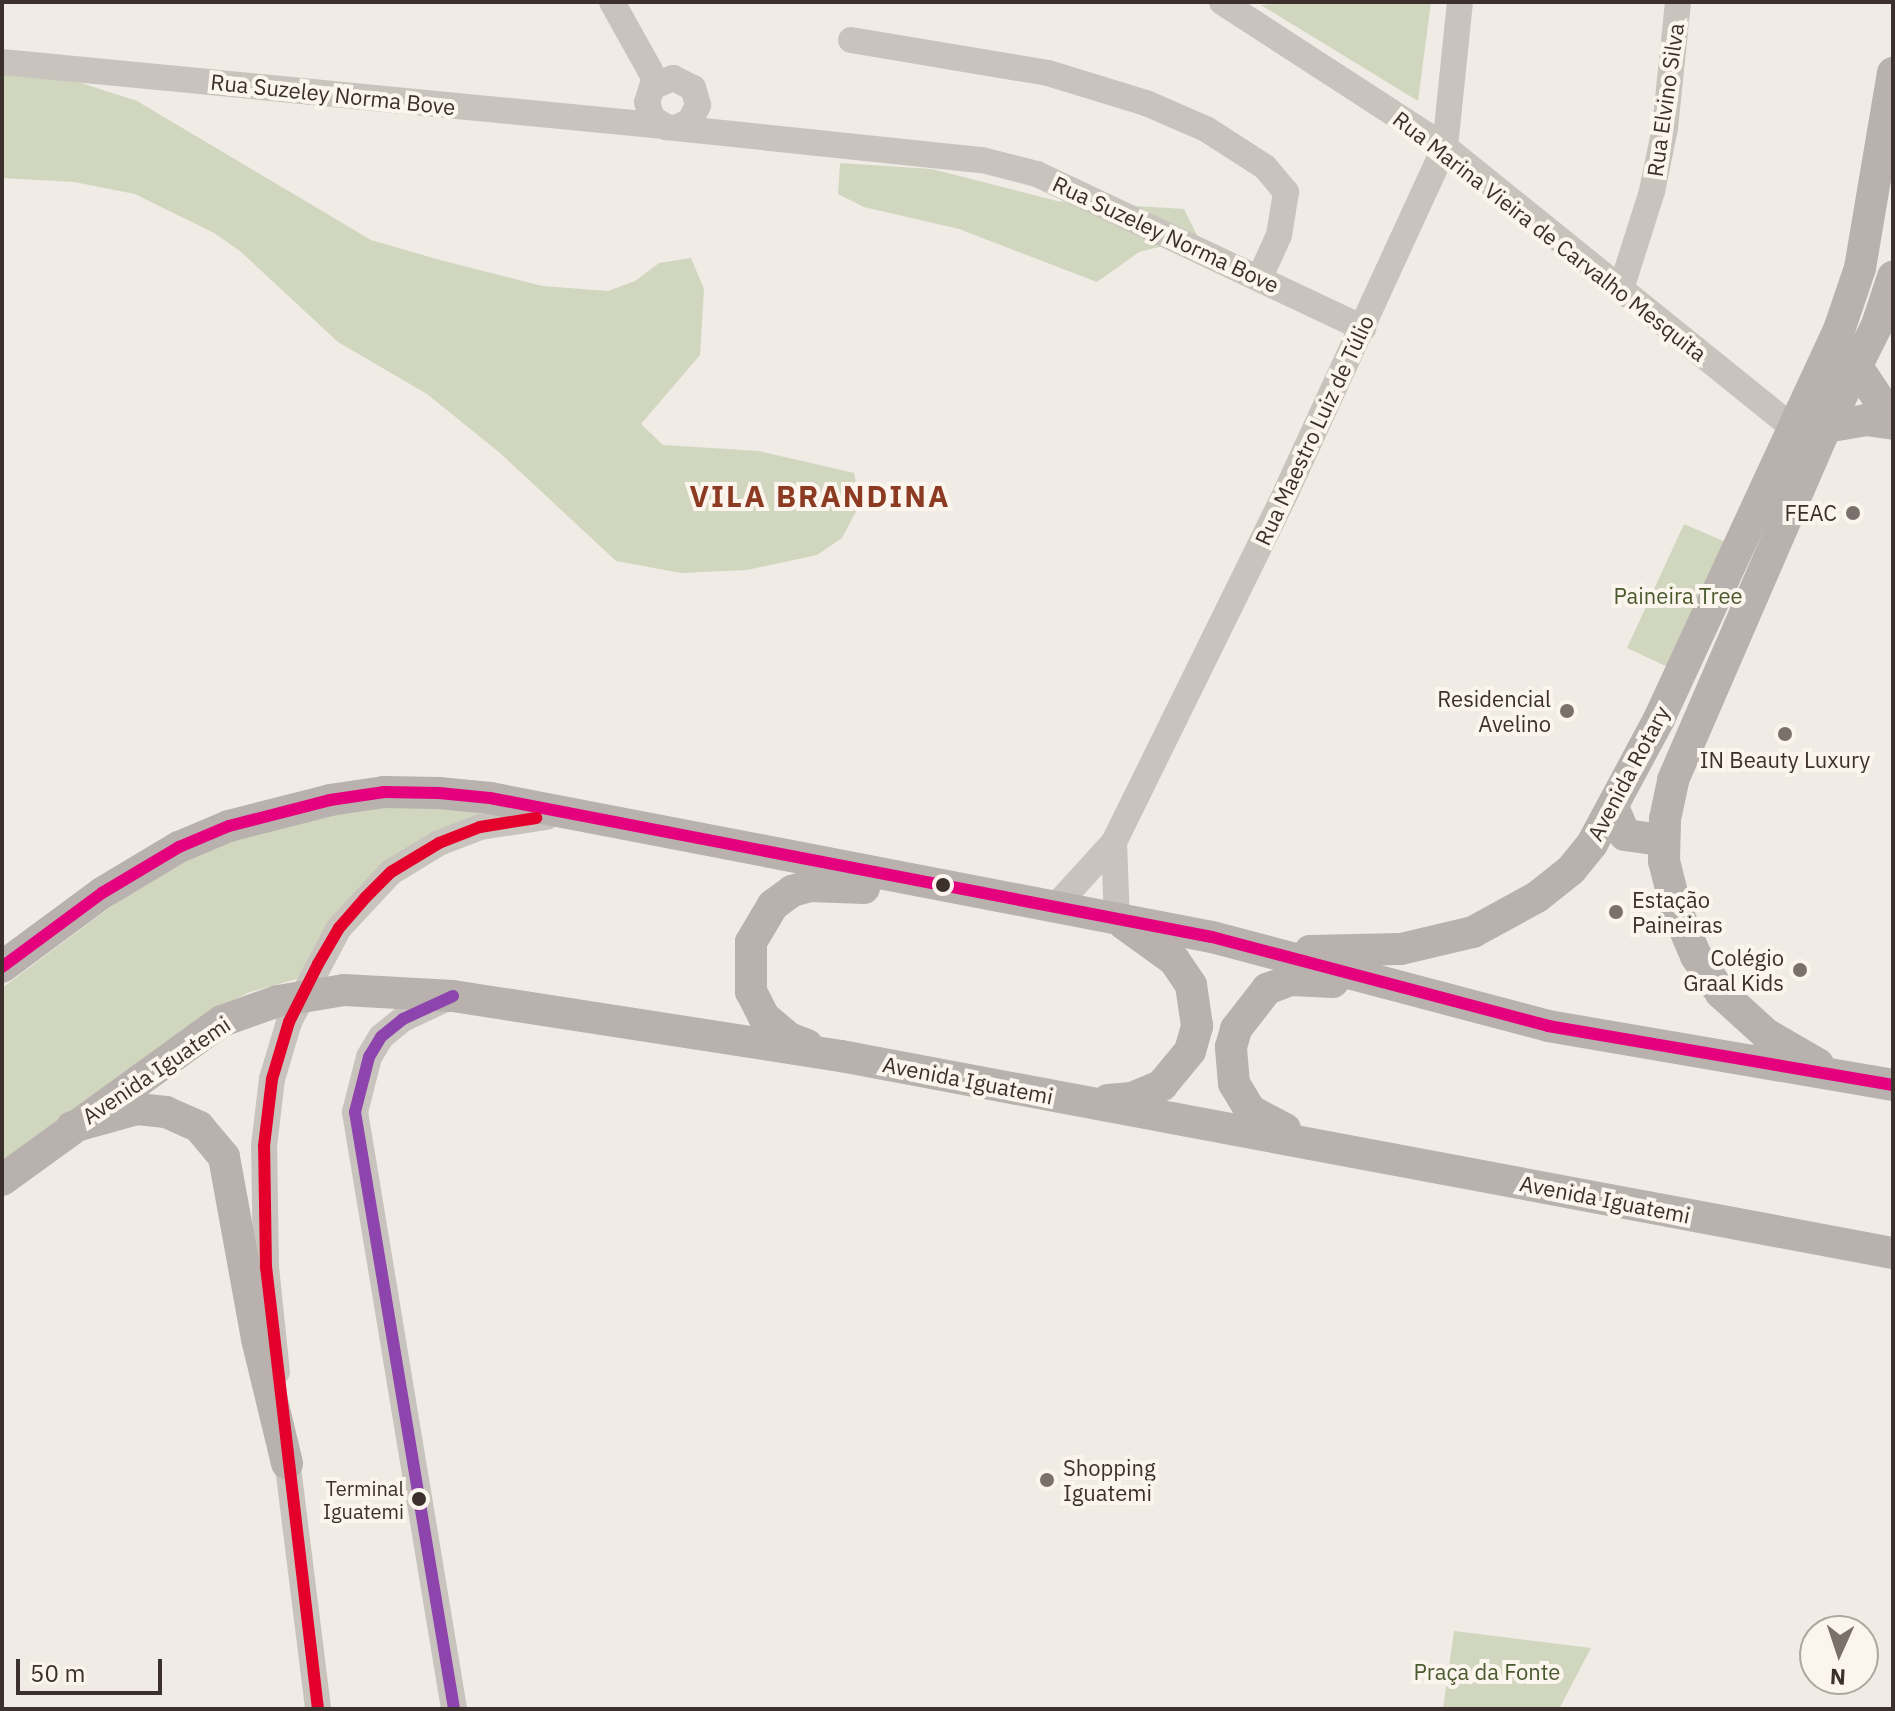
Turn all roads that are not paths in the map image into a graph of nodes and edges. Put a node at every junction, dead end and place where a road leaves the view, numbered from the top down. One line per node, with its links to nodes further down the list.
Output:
1 (612, 2): 8 (street)
2 (1460, 2): 10 (street, Rua Maestro Luiz de Túlio)
3 (1678, 2): 14 (street, Rua Elvino Silva)
4 (1235, 5): 10 (street, Rua Marina Vieira de Carvalho Mesquita)
5 (851, 40): 12 (street)
6 (2, 62): 9 (street, Rua Suzeley Norma Bove)
7 (1893, 73): 11 (main road, Avenida Rotary)
8 (657, 83): 9 (street); 9 (street)
9 (670, 127): 12 (street, Rua Suzeley Norma Bove)
10 (1445, 147): 14 (street, Rua Marina Vieira de Carvalho Mesquita); 16 (street, Rua Maestro Luiz de Túlio)
11 (1881, 214): 15 (main road, Avenida Rotary)
12 (1260, 277): 16 (street, Rua Suzeley Norma Bove)
13 (1893, 277): 17 (main road, Avenida Rotary)
14 (1621, 289): 19 (street, Rua Marina Vieira de Carvalho Mesquita)
15 (1840, 327): 17 (main road); 19 (main road, Avenida Rotary)
16 (1363, 328): 24 (street, Rua Maestro Luiz de Túlio)
17 (1857, 367): 18 (main road); 20 (main road, Avenida Rotary)
18 (1893, 422): 20 (main road)
19 (1792, 427): 21 (main road, Avenida Rotary)
20 (1826, 427): 23 (main road, Avenida Rotary)
21 (1613, 807): 23 (main road); 28 (main road, Avenida Rotary)
22 (602, 820): 25 (main road); 29 (main road); 40 (street)
23 (1664, 831): 33 (main road, Avenida Rotary)
24 (1114, 842): 26 (street); 27 (street)
25 (966, 891): 26 (main road); 32 (main road)
26 (1054, 908): 27 (main road)
27 (1117, 919): 28 (main road); 35 (main road)
28 (1212, 937): 31 (main road)
29 (2, 967)
30 (453, 996): 32 (main road, Avenida Iguatemi); 36 (main road, Avenida Iguatemi, bridge); 42 (street)
31 (1548, 1026): 33 (main road); 37 (main road)
32 (841, 1056): 35 (main road, Avenida Iguatemi)
33 (1838, 1076): 34 (main road)
34 (1893, 1085)
35 (1080, 1102): 37 (main road, Avenida Iguatemi)
36 (72, 1127): 38 (main road, Avenida Iguatemi); 40 (main road)
37 (1329, 1145): 39 (main road, Avenida Iguatemi)
38 (2, 1180)
39 (1893, 1253)
40 (287, 1463): 41 (street)
41 (318, 1709)
42 (454, 1709)

